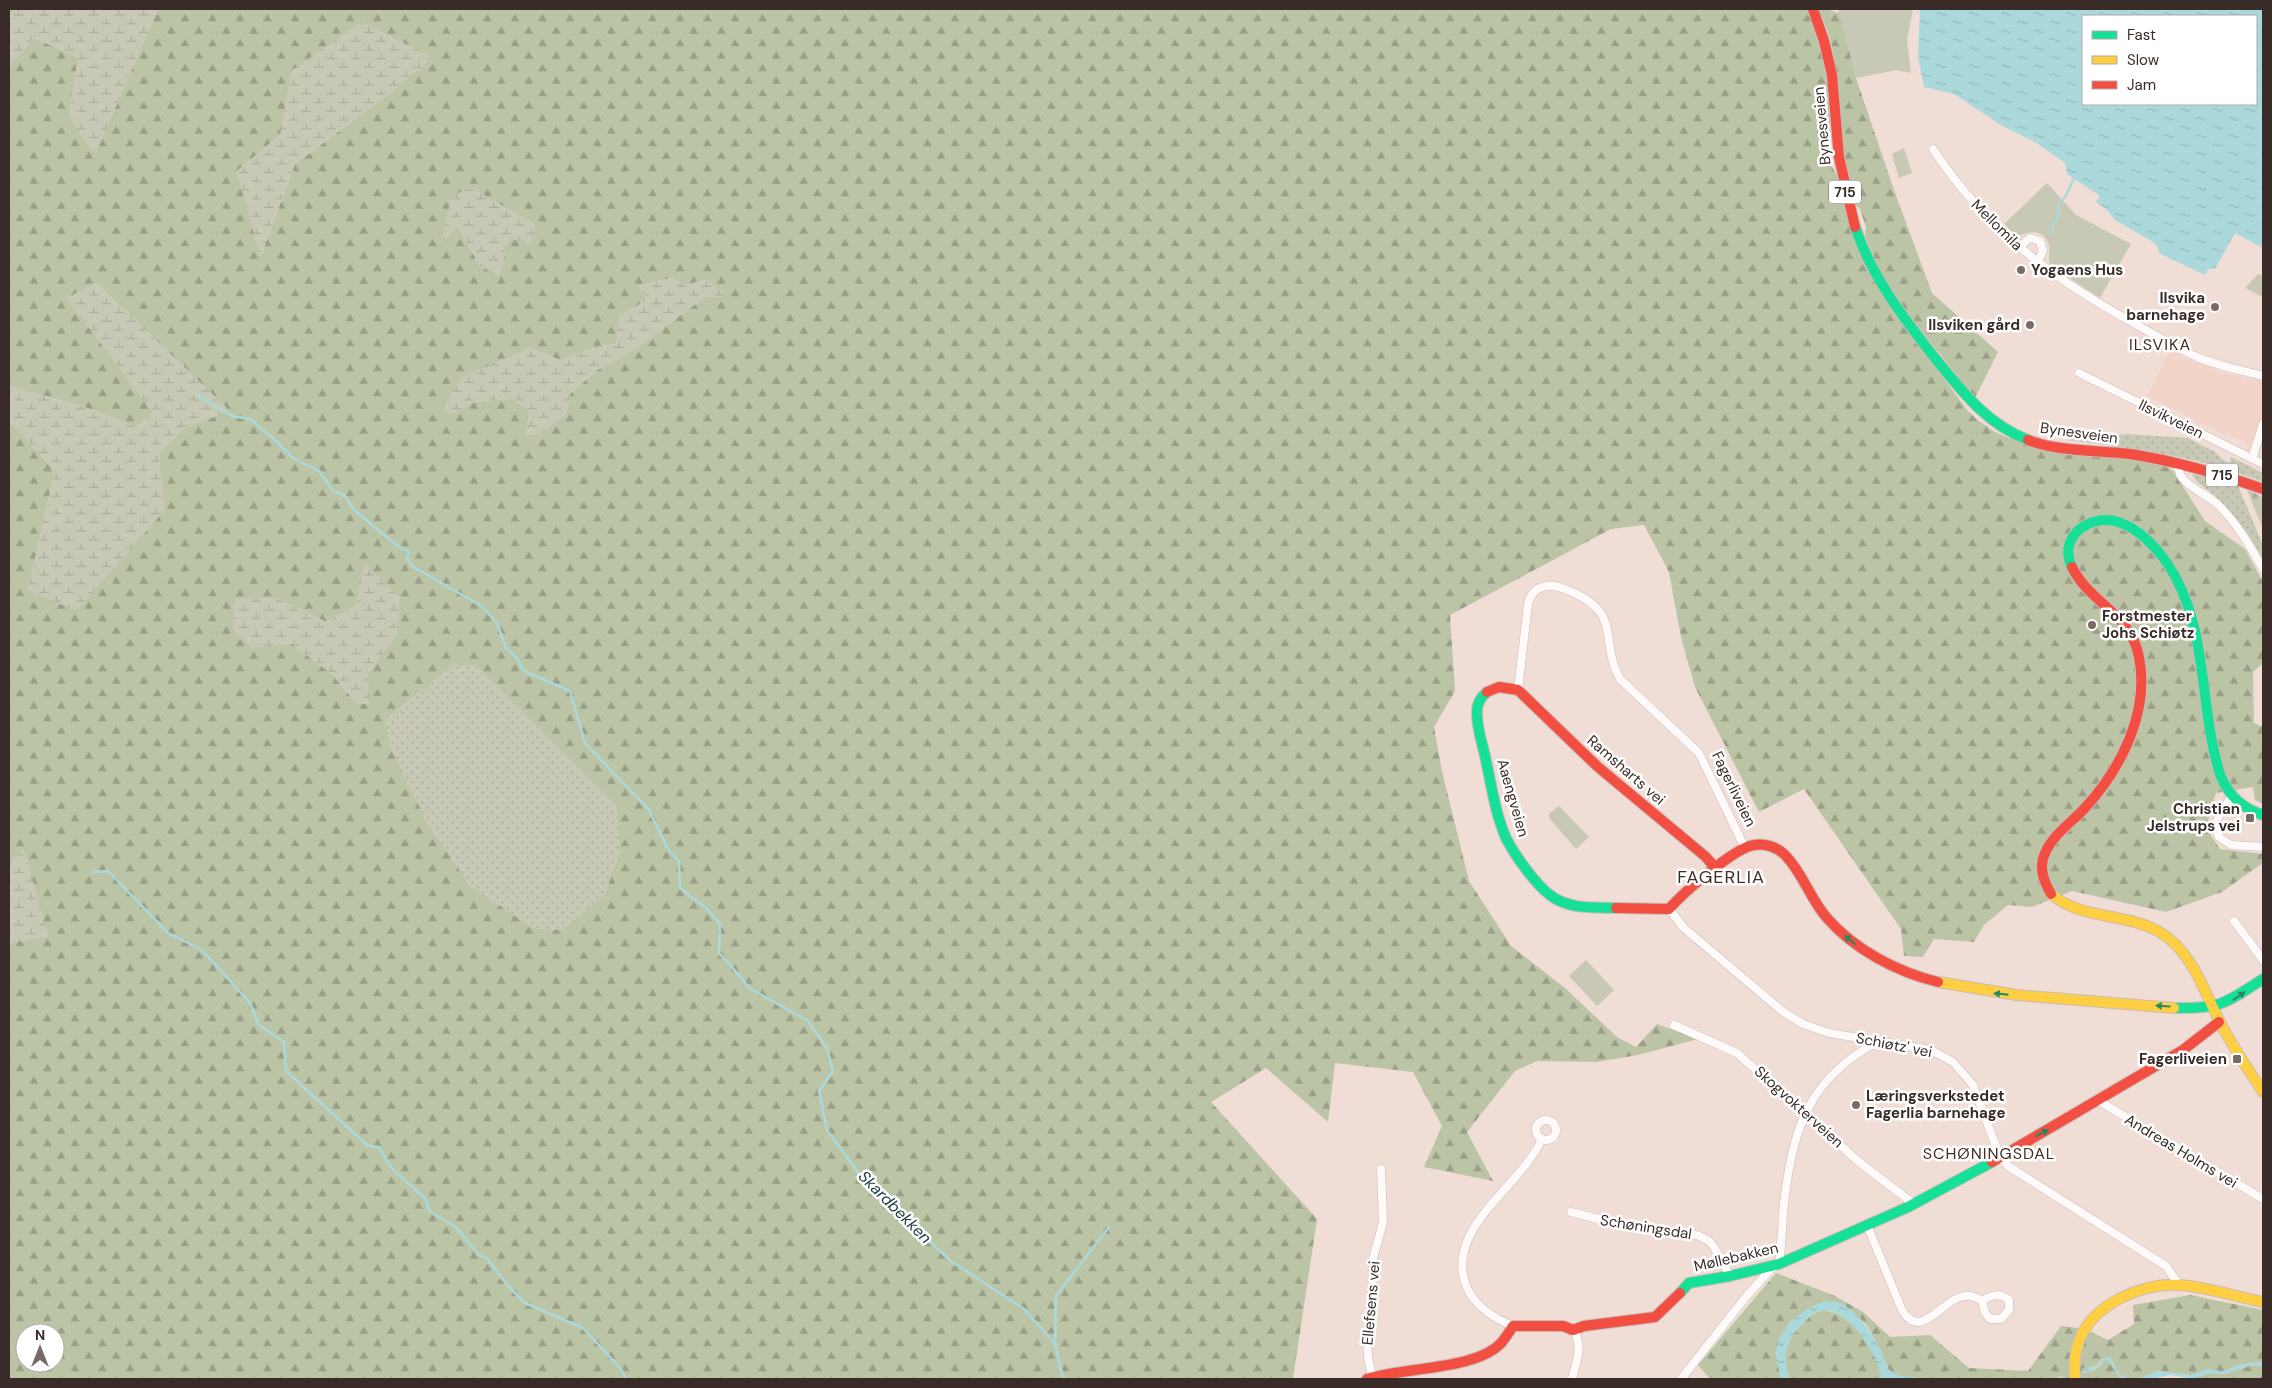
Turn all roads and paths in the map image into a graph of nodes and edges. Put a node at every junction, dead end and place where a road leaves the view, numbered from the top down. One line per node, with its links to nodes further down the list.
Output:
1 (1813, 9): 9 (street, Bynesveien / 715)
2 (1933, 149): 3 (street, Mellomila)
3 (2018, 248): 4 (street, Mellomila); 4 (street)
4 (2038, 263): 6 (street, Mellomila)
5 (2079, 373): 8 (street, Ilsvikveien)
6 (2263, 376)
7 (2263, 424): 8 (street)
8 (2252, 459): 10 (street, Ilsvikveien)
9 (2179, 463): 11 (street, Bynesveien / 715); 12 (street)
10 (2263, 464)
11 (2263, 489)
12 (2263, 569)
13 (1518, 690): 17 (street, Fagerliveien); 18 (street, Ramsharts vei); 19 (street, Aaengveien)
14 (2231, 798): 15 (street); 16 (street); 23 (street)
15 (2263, 815)
16 (2263, 847)
17 (1745, 848): 18 (street); 23 (street, Fagerliveien, one-way to 17)
18 (1716, 869): 19 (street)
19 (1668, 910): 26 (street, Schiøtz' vei)
20 (2234, 922): 21 (street)
21 (2263, 960)
22 (2263, 979): 23 (street, one-way to 22)
23 (2211, 1007): 24 (street)
24 (2219, 1022): 27 (street); 28 (street, Møllebakken)
25 (1674, 1025): 29 (street, Skogvokterveien)
26 (1876, 1042): 29 (street); 31 (street, Schiøtz' vei)
27 (2263, 1092)
28 (2099, 1101): 31 (street, Møllebakken, one-way to 28); 33 (street, Andreas Holms vei)
29 (1805, 1114): 34 (street, Skogvokterveien); 37 (street)
30 (1542, 1139): 42 (street)
31 (2000, 1157): 34 (street, Møllebakken); 39 (street, Schiøtz' vei)
32 (1381, 1169): 44 (street, Ellefsens vei)
33 (2263, 1199)
34 (1914, 1204): 36 (street, Møllebakken)
35 (1571, 1212): 38 (street, Schøningsdal)
36 (1867, 1225): 37 (street, Møllebakken); 40 (street)
37 (1779, 1264): 38 (street, Møllebakken); 46 (street)
38 (1730, 1276): 43 (street, Møllebakken)
39 (2179, 1285): 41 (street); 47 (street)
40 (1982, 1301)
41 (2263, 1302)
42 (1513, 1326): 43 (street, Møllebakken); 44 (street)
43 (1573, 1330): 45 (street)
44 (1369, 1378)
45 (1572, 1379)
46 (1682, 1379)
47 (2075, 1379)

